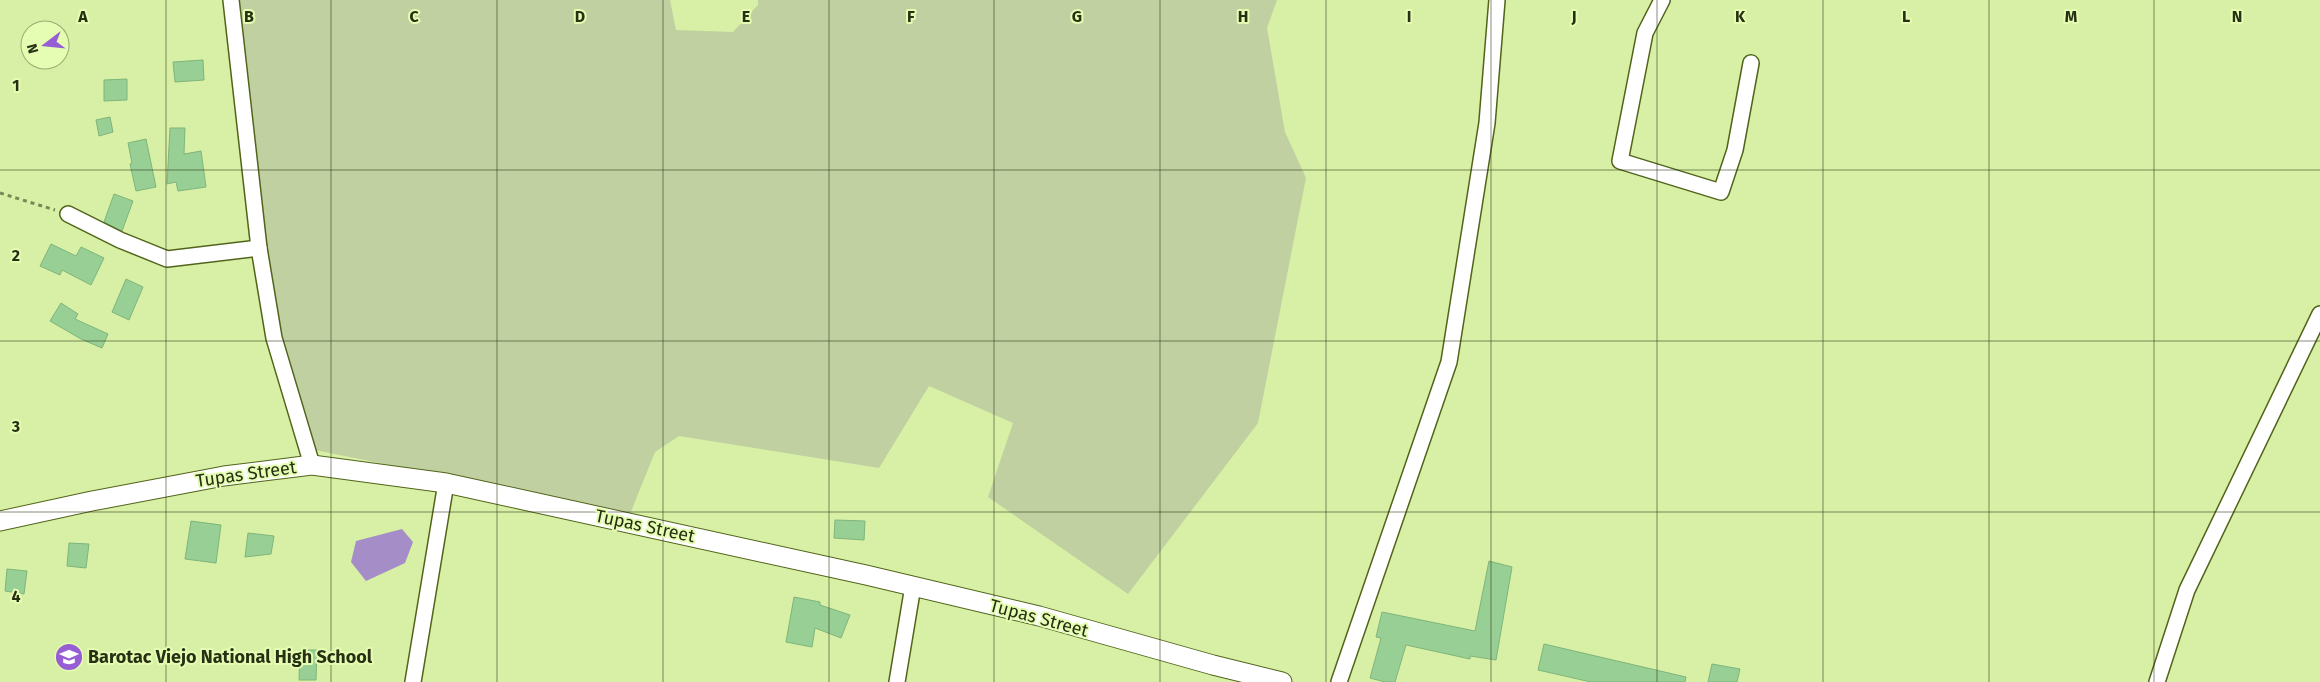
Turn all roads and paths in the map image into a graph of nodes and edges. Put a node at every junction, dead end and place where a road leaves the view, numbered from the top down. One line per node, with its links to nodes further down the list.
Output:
1 (231, 0): 7 (street)
2 (1497, 0): 16 (street)
3 (1662, 0): 4 (street)
4 (1751, 63)
5 (0, 194): 6 (path)
6 (68, 214): 7 (street)
7 (259, 248): 9 (street)
8 (2320, 314): 17 (street)
9 (312, 465): 10 (street, Tupas Street); 11 (street, Tupas Street)
10 (446, 483): 12 (street, Tupas Street); 13 (street)
11 (0, 521)
12 (913, 586): 14 (street); 15 (street, Tupas Street)
13 (413, 682)
14 (897, 682)
15 (1282, 682)
16 (1339, 682)
17 (2156, 682)

